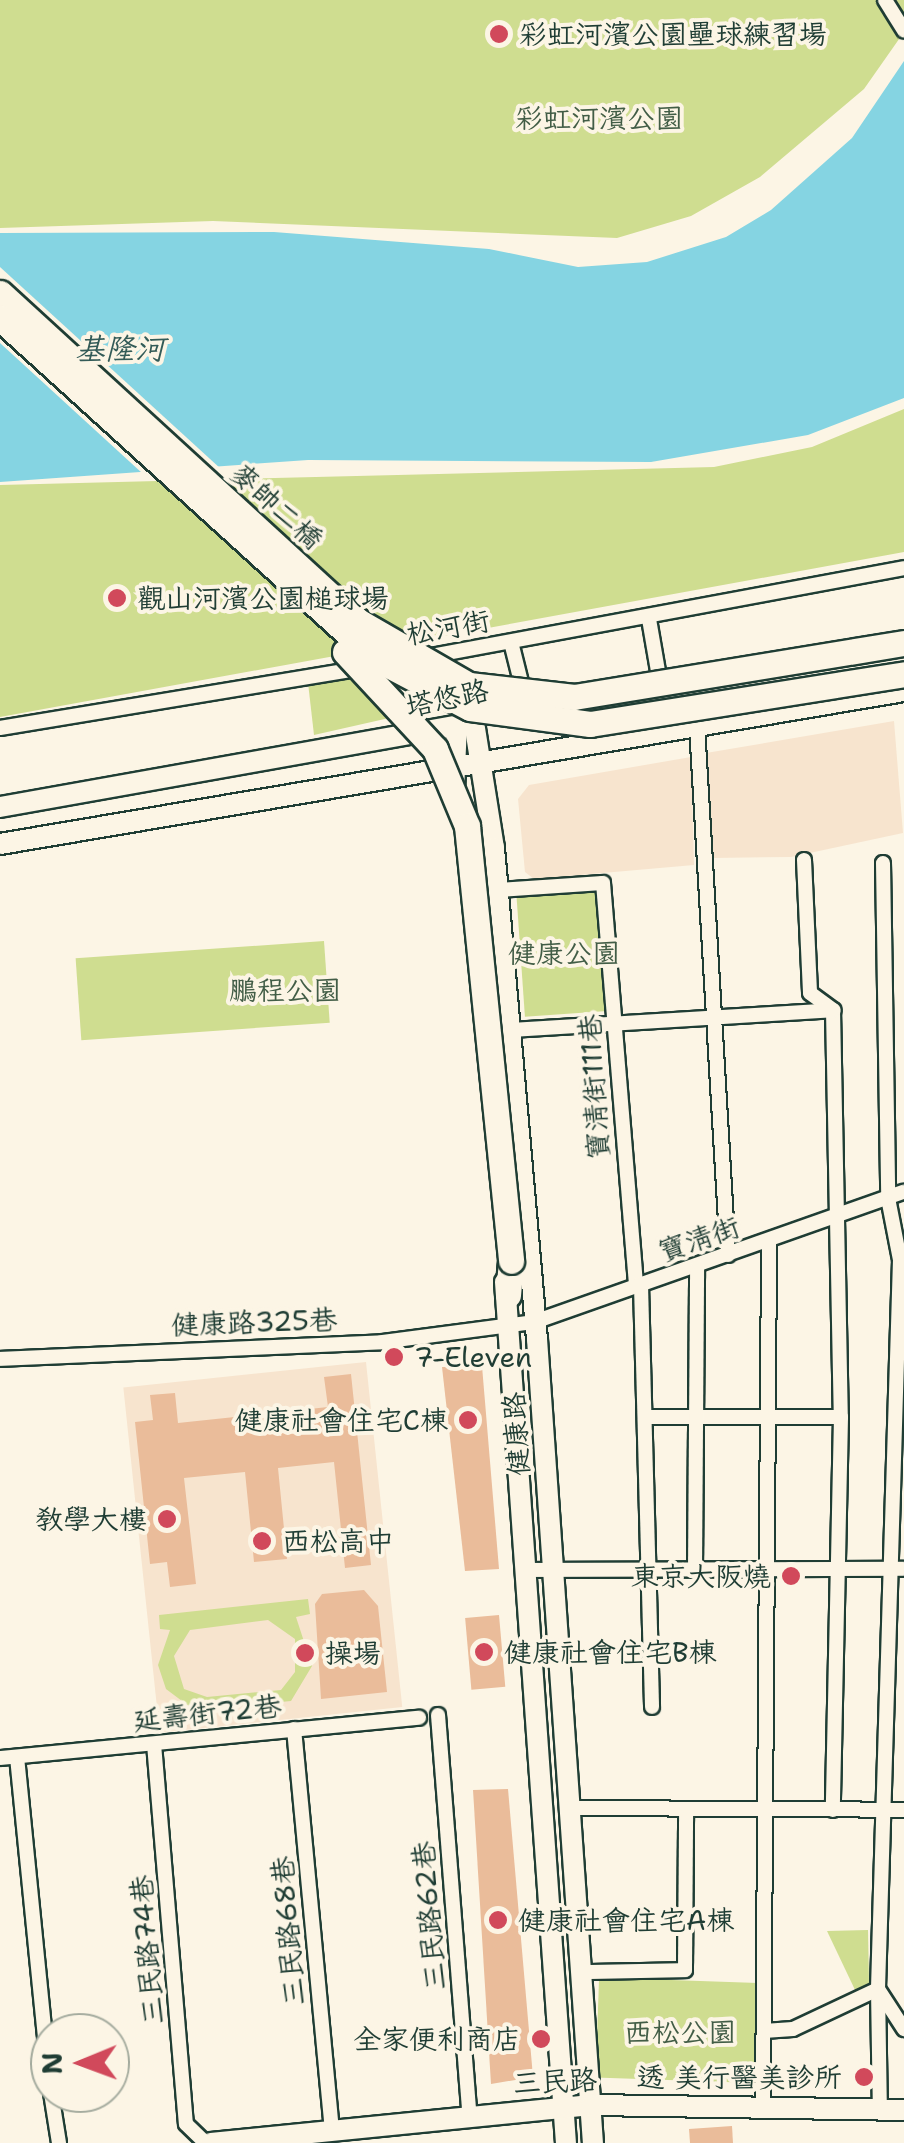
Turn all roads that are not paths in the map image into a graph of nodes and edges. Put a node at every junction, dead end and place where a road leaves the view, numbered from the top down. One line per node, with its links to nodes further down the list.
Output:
1 (884, 0): 2 (street)
2 (904, 32)
3 (0, 294): 15 (highway, 麥帥二橋, bridge)
4 (0, 318): 6 (highway, 麥帥二橋, bridge)
5 (904, 568): 7 (street, 松河街)
6 (307, 600): 12 (highway, 麥帥二橋, bridge); 39 (highway, bridge)
7 (649, 619): 9 (street, 松河街); 13 (street)
8 (904, 632): 13 (street, 塔悠路)
9 (511, 642): 15 (street); 18 (street, 松河街)
10 (904, 643): 15 (highway, 麥帥二橋, bridge)
11 (904, 658): 15 (highway)
12 (904, 674)
13 (659, 677): 15 (street, 塔悠路)
14 (904, 691): 17 (street)
15 (522, 702): 16 (street, 塔悠路)
16 (466, 724): 19 (street, 健康路); 20 (street, 健康路); 21 (street, 塔悠路)
17 (697, 726): 20 (street); 29 (street)
18 (0, 728)
19 (456, 765): 20 (street); 22 (street); 24 (street, 健康路)
20 (483, 765): 23 (street, 健康路)
21 (0, 807)
22 (1, 839)
23 (494, 848): 24 (street); 27 (street, 健康路)
24 (458, 853): 39 (street, 健康路)
25 (804, 860): 28 (street)
26 (883, 864): 33 (street)
27 (498, 890): 30 (street, 寶清街111巷); 31 (street, 健康路)
28 (833, 1010): 29 (street); 34 (street)
29 (716, 1015): 30 (street); 36 (street)
30 (616, 1021): 31 (street); 38 (street, 寶清街111巷)
31 (510, 1030): 40 (street, 健康路)
32 (904, 1192): 33 (street, 寶清街)
33 (888, 1198): 34 (street, 寶清街); 47 (street)
34 (833, 1217): 35 (street, 寶清街); 46 (street)
35 (769, 1242): 36 (street, 寶清街); 44 (street)
36 (728, 1255): 37 (street, 寶清街)
37 (698, 1267): 38 (street, 寶清街); 43 (street)
38 (639, 1286): 40 (street, 寶清街); 45 (street, 寶清街111巷)
39 (508, 1295): 41 (street, 健康路)
40 (534, 1322): 41 (street, 寶清街); 49 (street, 健康路)
41 (509, 1326): 42 (street, 健康路325巷); 48 (street, 健康路)
42 (0, 1359)
43 (697, 1416): 44 (street); 45 (street); 51 (street)
44 (770, 1416): 46 (street); 52 (street)
45 (645, 1417): 50 (street, 寶清街111巷)
46 (841, 1417): 53 (street)
47 (900, 1569): 53 (street); 65 (street)
48 (525, 1570): 49 (street); 73 (street, 健康路)
49 (554, 1570): 50 (street); 61 (street, 健康路)
50 (644, 1570): 51 (street); 54 (street, 寶清街111巷)
51 (695, 1570): 52 (street)
52 (766, 1570): 53 (street); 63 (street)
53 (837, 1570): 64 (street)
54 (652, 1707)
55 (438, 1715): 78 (street, 三民路62巷)
56 (419, 1718): 57 (street, 延壽街72巷)
57 (294, 1729): 58 (street, 延壽街72巷); 79 (street, 三民路68巷)
58 (154, 1744): 59 (street, 延壽街72巷); 82 (street, 三民路74巷)
59 (17, 1757): 60 (street, 延壽街72巷); 69 (street)
60 (0, 1758)
61 (572, 1808): 62 (street); 67 (street, 健康路)
62 (686, 1809): 63 (street); 67 (street)
63 (764, 1809): 64 (street); 71 (street)
64 (832, 1810): 65 (street)
65 (879, 1810): 66 (street); 68 (street)
66 (904, 1810)
67 (584, 1972): 72 (street, 健康路)
68 (878, 1989): 70 (street); 71 (street); 75 (street)
69 (42, 2013)
70 (904, 2029)
71 (764, 2031): 74 (street)
72 (590, 2105): 73 (street, 三民路); 74 (street, 三民路); 84 (street, 健康路)
73 (564, 2107): 78 (street, 三民路); 83 (street, 健康路)
74 (763, 2109): 75 (street, 三民路)
75 (880, 2110): 76 (street, 三民路)
76 (904, 2110)
77 (54, 2113): 81 (street)
78 (469, 2113): 80 (street, 三民路)
79 (332, 2129): 80 (street, 三民路); 82 (street, 三民路)
80 (363, 2134)
81 (59, 2143)
82 (208, 2143)
83 (566, 2143)
84 (593, 2143)

